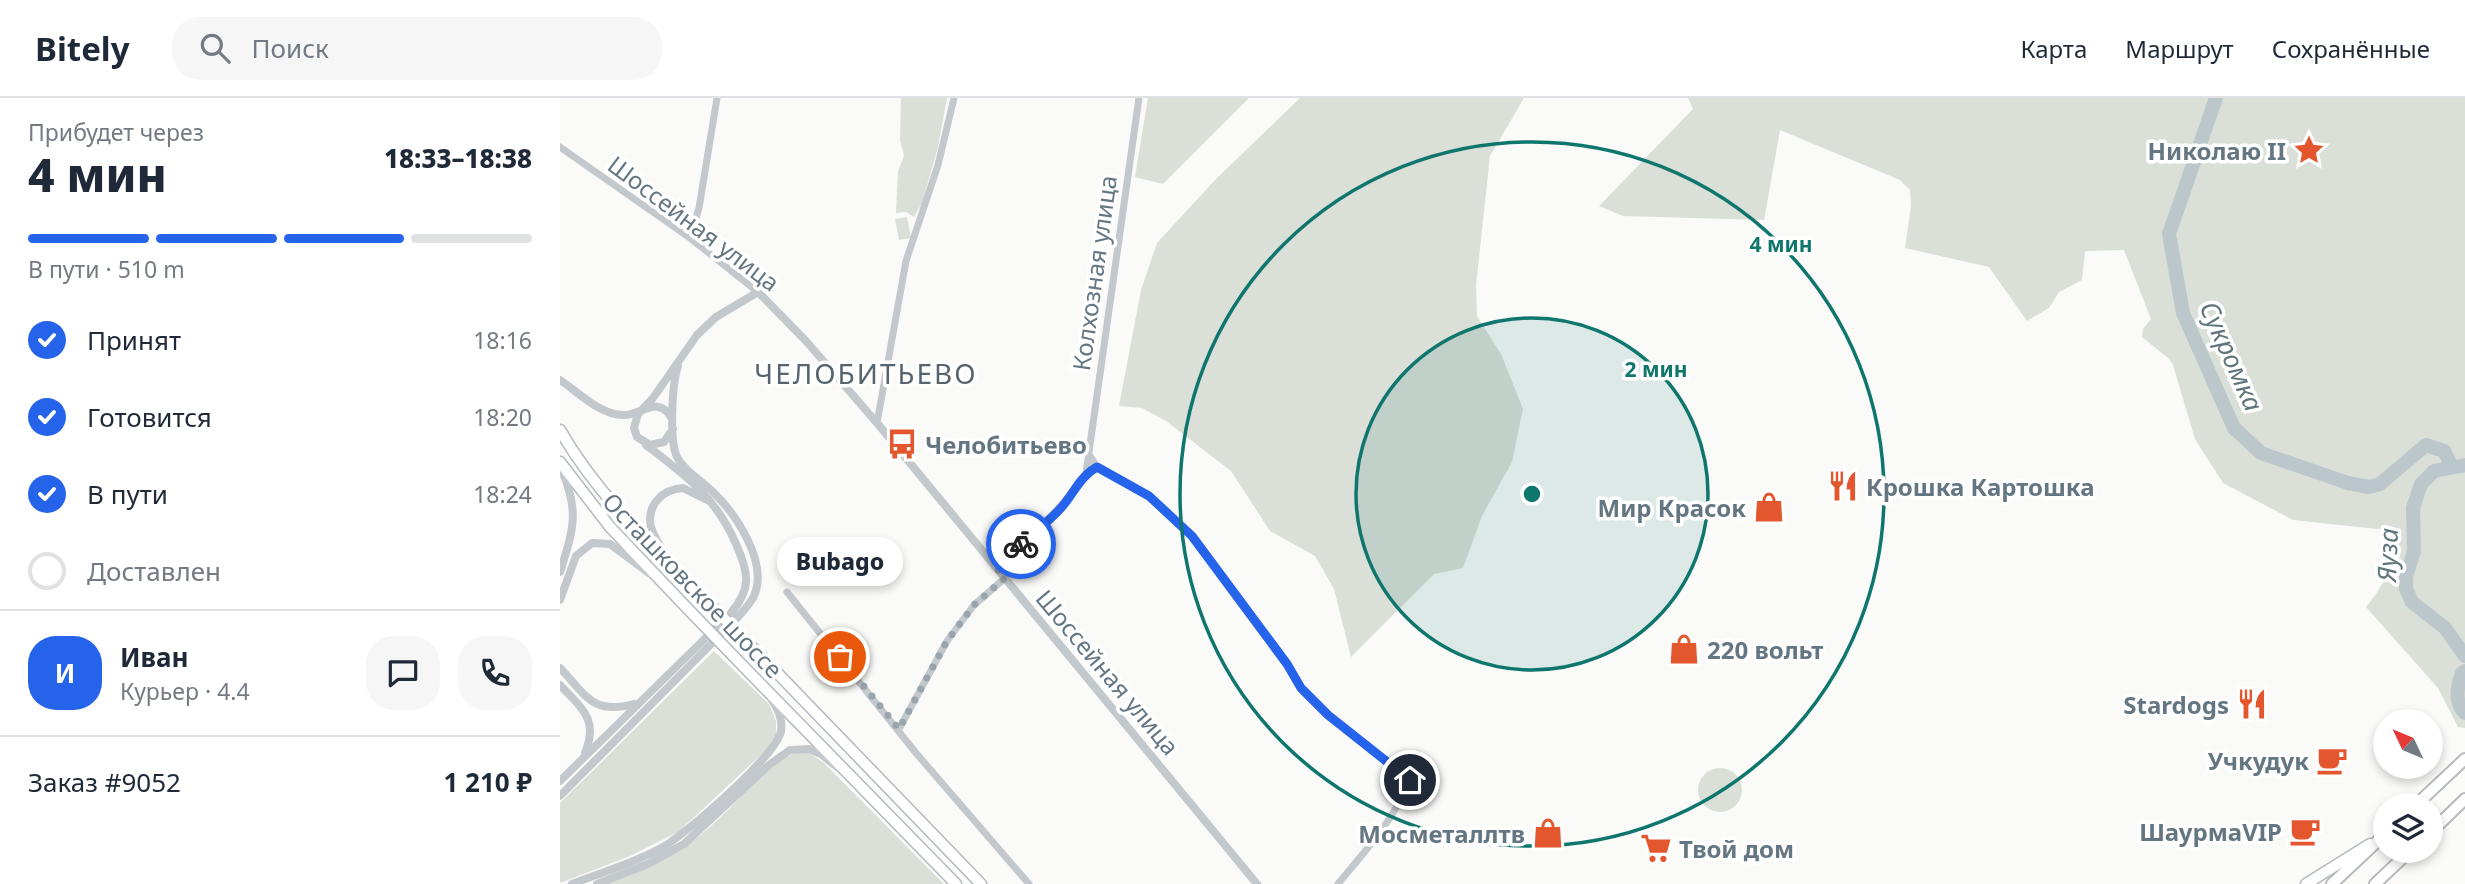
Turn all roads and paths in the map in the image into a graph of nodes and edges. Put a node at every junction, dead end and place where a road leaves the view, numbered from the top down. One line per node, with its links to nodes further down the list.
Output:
1 (717, 98): 5 (street)
2 (954, 98): 10 (street)
3 (1139, 98): 14 (street, Колхозная улица)
4 (560, 147): 5 (street, Шоссейная улица)
5 (690, 238): 6 (street, Шоссейная улица)
6 (758, 292): 7 (street); 10 (street, Шоссейная улица)
7 (692, 342): 9 (street); 11 (street)
8 (560, 380): 9 (street)
9 (641, 410): 11 (street); 13 (street)
10 (877, 423): 19 (street, Шоссейная улица)
11 (673, 426): 13 (street); 36 (street)
12 (560, 430): 21 (main road, Осташковское шоссе)
13 (640, 441): 18 (street)
14 (1088, 453): 16 (street); 17 (street, Колхозная улица)
15 (560, 464): 20 (street); 23 (main road, Осташковское шоссе)
16 (1097, 467): 17 (street); 48 (street)
17 (1086, 473): 19 (street, Колхозная улица)
18 (729, 527): 21 (street); 29 (street)
19 (995, 567): 22 (street, Шоссейная улица)
20 (560, 572)
21 (682, 576): 45 (main road, Осташковское шоссе, bridge)
22 (1005, 578): 30 (street); 47 (street, Шоссейная улица)
23 (666, 587): 25 (street); 26 (main road, Осташковское шоссе, bridge)
24 (787, 592): 30 (street)
25 (560, 600)
26 (743, 666): 34 (main road, Осташковское шоссе); 42 (street)
27 (560, 668): 29 (street)
28 (560, 685): 31 (street)
29 (637, 704): 31 (street)
30 (899, 729): 46 (street)
31 (583, 758): 33 (street)
32 (2465, 760): 35 (highway)
33 (560, 781)
34 (860, 785): 43 (street); 44 (main road, Осташковское шоссе)
35 (2429, 793)
36 (560, 796)
37 (2465, 799): 38 (highway)
38 (2443, 820)
39 (2373, 842): 49 (main road)
40 (2373, 845): 50 (highway)
41 (2397, 863): 51 (highway)
42 (572, 884)
43 (597, 884)
44 (956, 884)
45 (981, 884)
46 (1029, 884)
47 (1257, 884)
48 (1338, 884)
49 (2306, 884)
50 (2332, 884)
51 (2375, 884)

